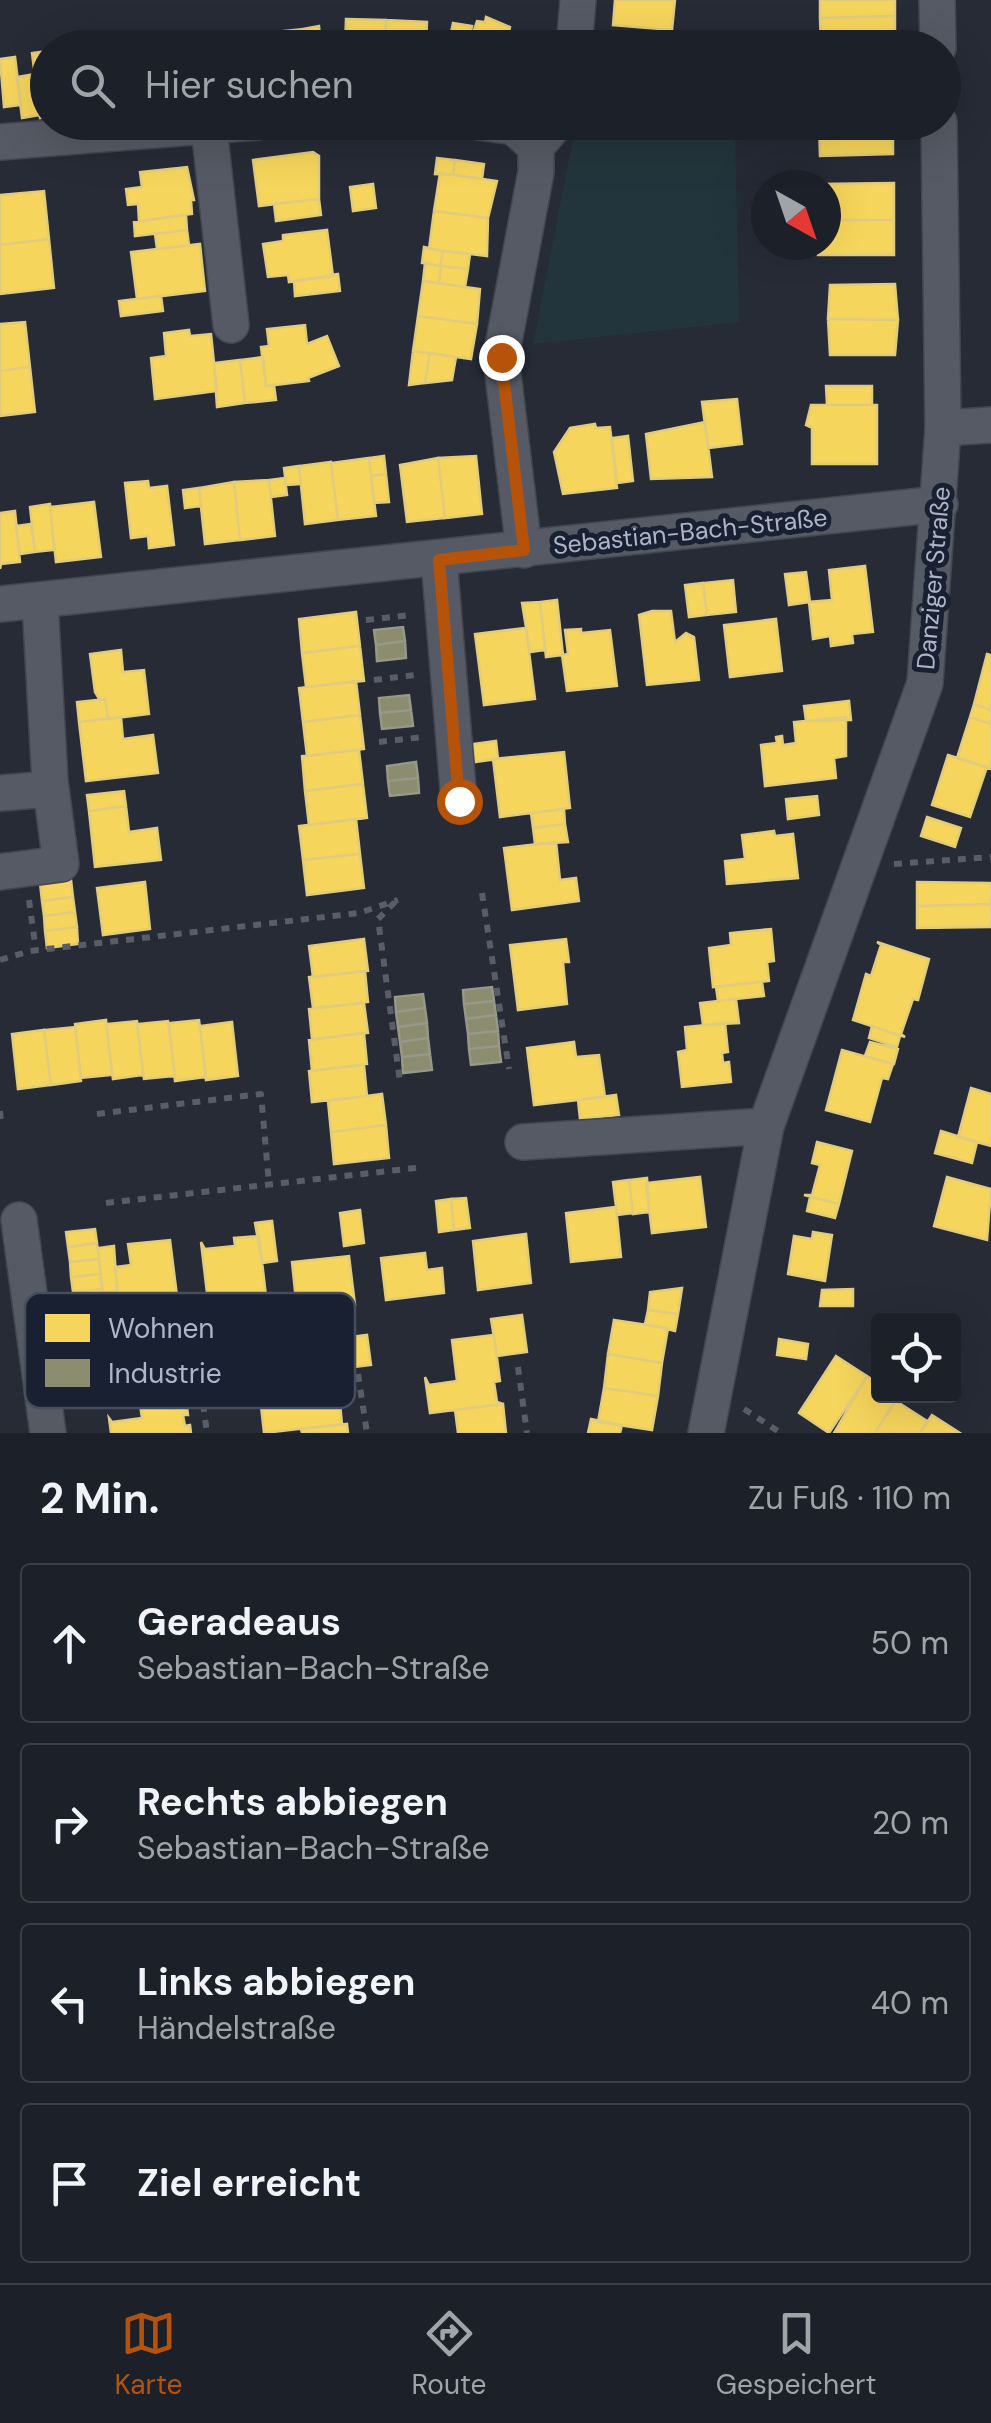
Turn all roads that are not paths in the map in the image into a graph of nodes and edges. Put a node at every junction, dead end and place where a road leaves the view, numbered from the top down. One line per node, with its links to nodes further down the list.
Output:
1 (578, 0): 3 (street)
2 (937, 0): 4 (street)
3 (576, 30)
4 (938, 30)
5 (30, 140): 9 (street)
6 (210, 140): 10 (street)
7 (545, 140): 14 (street)
8 (939, 140): 12 (street, Danziger Straße)
9 (0, 142)
10 (231, 324)
11 (991, 426): 12 (street)
12 (944, 428): 13 (street, Danziger Straße)
13 (940, 504): 14 (street, Sebastian-Bach-Straße); 22 (street, Danziger Straße)
14 (524, 550): 15 (street, Sebastian-Bach-Straße)
15 (439, 560): 16 (street, Sebastian-Bach-Straße); 20 (street)
16 (40, 602): 17 (street, Sebastian-Bach-Straße); 18 (street)
17 (0, 604)
18 (51, 788): 19 (street); 21 (street)
19 (0, 793)
20 (459, 801)
21 (12, 871)
22 (766, 1126): 23 (street); 28 (street, Danziger Straße)
23 (523, 1142)
24 (19, 1220): 25 (street)
25 (29, 1293)
26 (45, 1408): 27 (street)
27 (48, 1433)
28 (706, 1433)

